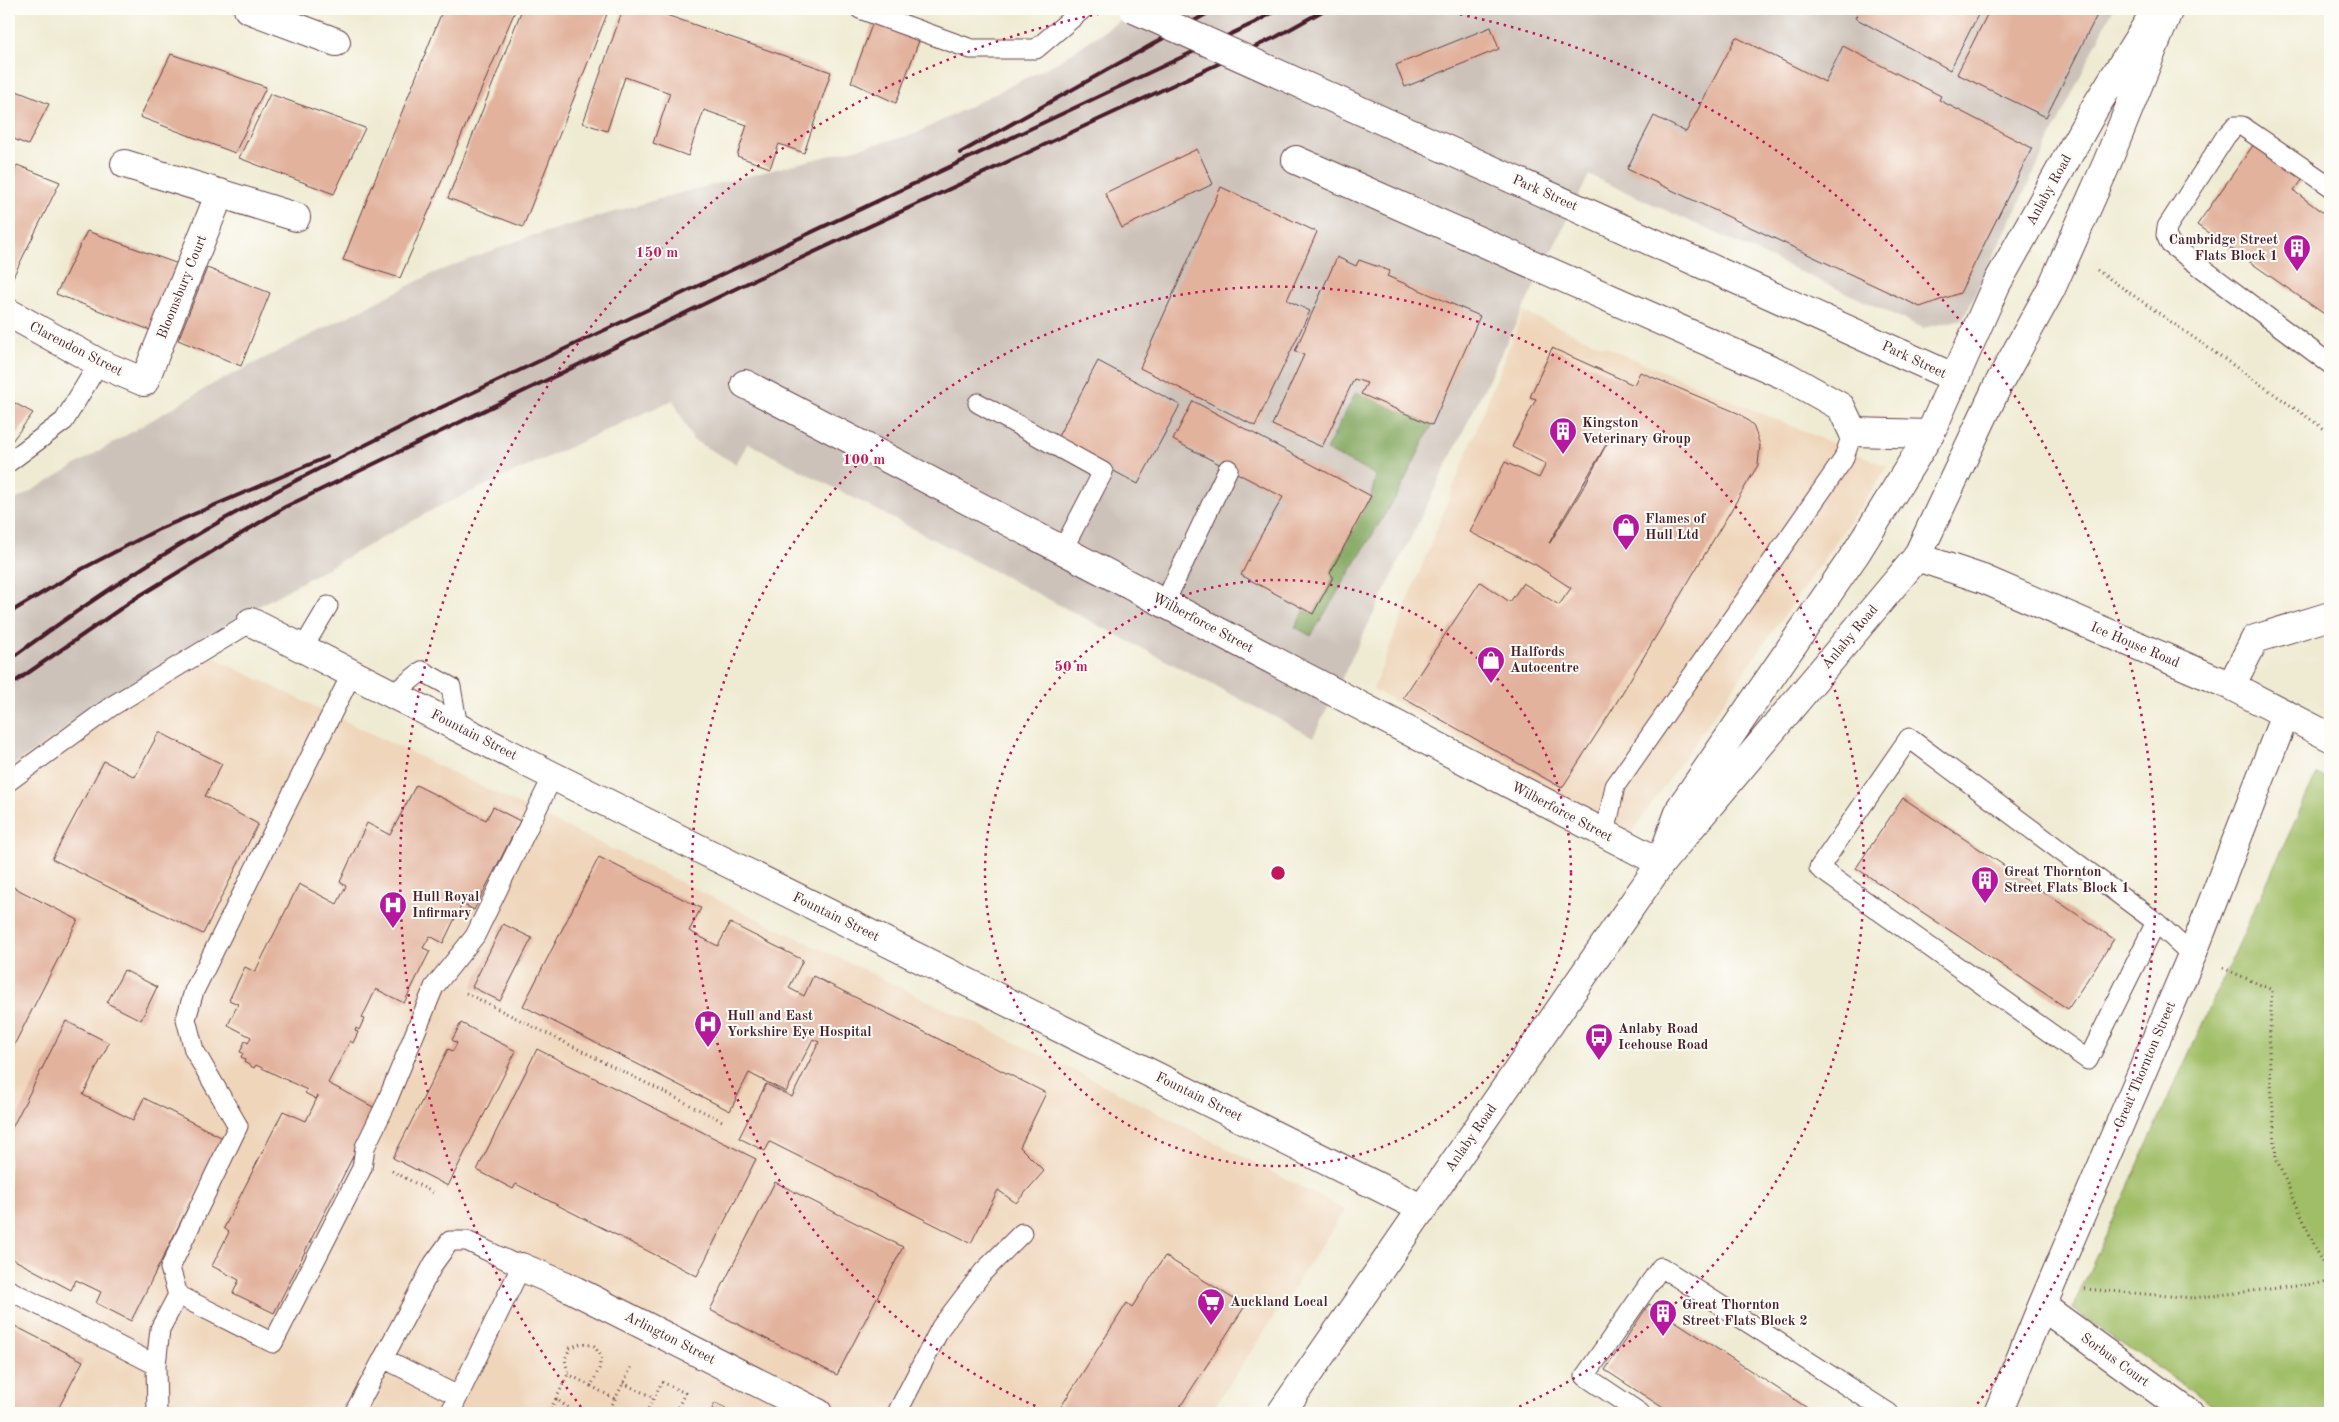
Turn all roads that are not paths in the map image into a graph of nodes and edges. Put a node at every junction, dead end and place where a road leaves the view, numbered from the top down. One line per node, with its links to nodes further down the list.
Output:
1 (248, 9): 7 (street)
2 (860, 9): 3 (lane)
3 (1083, 9)
4 (1134, 9): 16 (street, Park Street, bridge)
5 (2157, 9): 16 (street, Anlaby Road)
6 (2169, 9): 19 (street, Anlaby Road)
7 (336, 42)
8 (1296, 160): 21 (street)
9 (125, 164): 11 (street)
10 (2330, 186): 15 (lane)
11 (220, 193): 12 (street); 17 (street, Bloomsbury Court)
12 (296, 217)
13 (9, 313): 14 (street, Clarendon Street)
14 (100, 363): 17 (street, Clarendon Street); 23 (lane)
15 (2330, 364)
16 (1955, 378): 19 (street); 22 (street, Anlaby Road)
17 (144, 382)
18 (746, 384): 25 (street, Wilberforce Street)
19 (1998, 385): 26 (street, Anlaby Road)
20 (978, 403): 25 (lane)
21 (1854, 432): 22 (street); 38 (lane)
22 (1930, 434): 39 (street, Anlaby Road)
23 (9, 462)
24 (1228, 469): 27 (lane)
25 (1063, 549): 27 (street, Wilberforce Street)
26 (1917, 557): 33 (street, Ice House Road); 39 (street, Anlaby Road)
27 (1165, 602): 38 (street, Wilberforce Street)
28 (328, 606): 31 (lane)
29 (2330, 616): 33 (street)
30 (251, 622): 31 (street, Fountain Street); 37 (lane)
31 (304, 648): 32 (street, Fountain Street)
32 (352, 673): 36 (street, Fountain Street); 46 (lane)
33 (2231, 686): 34 (street, Ice House Road)
34 (2285, 715): 35 (street, Ice House Road); 41 (street, Great Thornton Street)
35 (2330, 737)
36 (553, 776): 42 (street, Fountain Street); 46 (lane)
37 (9, 781)
38 (1605, 835): 39 (street, Wilberforce Street)
39 (1661, 863): 42 (street, Anlaby Road)
40 (2156, 922): 40 (lane); 41 (lane)
41 (2192, 955): 47 (street, Great Thornton Street)
42 (1423, 1209): 56 (street, Anlaby Road)
43 (1022, 1233): 55 (lane)
44 (520, 1267): 48 (lane); 50 (lane); 54 (street, Arlington Street)
45 (9, 1290): 49 (lane)
46 (178, 1295): 49 (lane)
47 (2046, 1296): 59 (street, Great Thornton Street); 60 (street, Sorbus Court)
48 (383, 1358): 50 (lane); 52 (lane)
49 (156, 1365): 51 (lane)
50 (458, 1396): 53 (lane)
51 (157, 1413)
52 (354, 1413)
53 (450, 1413)
54 (818, 1413)
55 (897, 1413)
56 (1281, 1413)
57 (1640, 1413): 58 (lane)
58 (1889, 1413)
59 (1998, 1413)
60 (2189, 1413)

